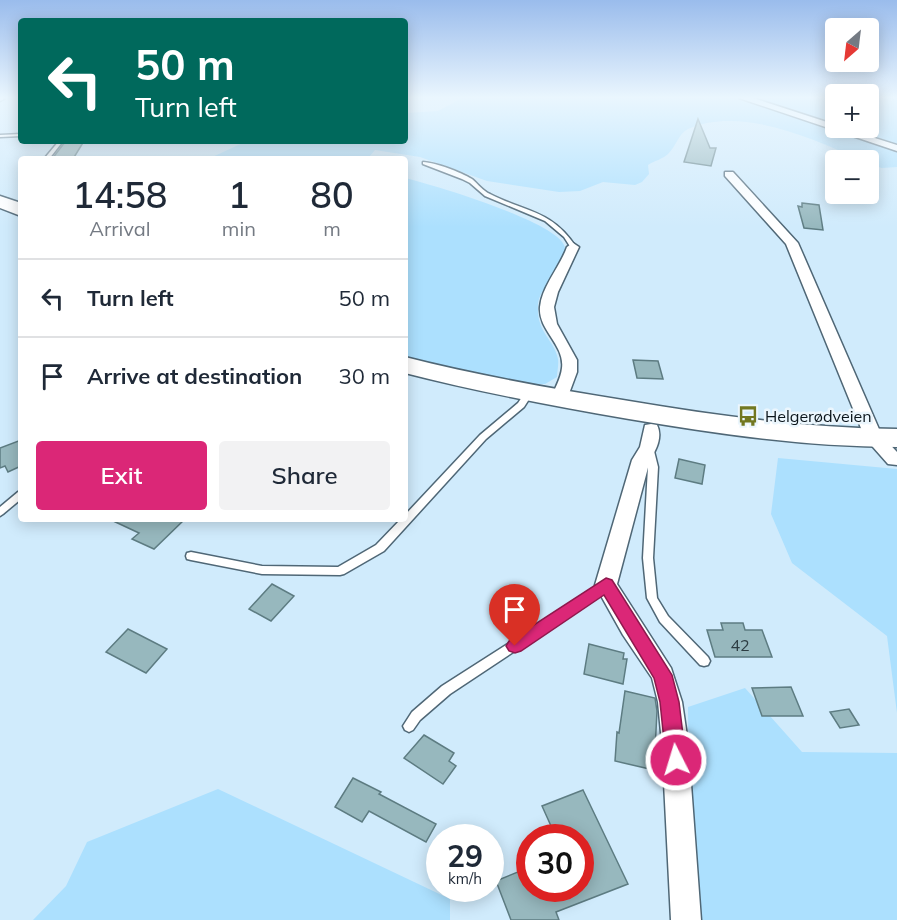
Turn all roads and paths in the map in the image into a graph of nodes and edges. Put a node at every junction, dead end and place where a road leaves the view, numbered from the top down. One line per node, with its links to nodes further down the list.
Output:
1 (875, 141): 3 (street)
2 (58, 144): 4 (lane)
3 (897, 148)
4 (48, 156)
5 (425, 163): 9 (lane)
6 (729, 174): 14 (street)
7 (0, 201): 8 (main road)
8 (18, 209)
9 (573, 247): 12 (street)
10 (408, 366): 11 (main road)
11 (529, 393): 12 (main road); 17 (lane)
12 (559, 399): 14 (main road)
13 (650, 438): 20 (street); 21 (lane)
14 (888, 445)
15 (18, 497): 16 (lane)
16 (0, 512)
17 (408, 518)
18 (404, 522): 19 (lane)
19 (190, 556)
20 (606, 585): 22 (lane); 23 (street)
21 (704, 661)
22 (409, 726)
23 (686, 920)

